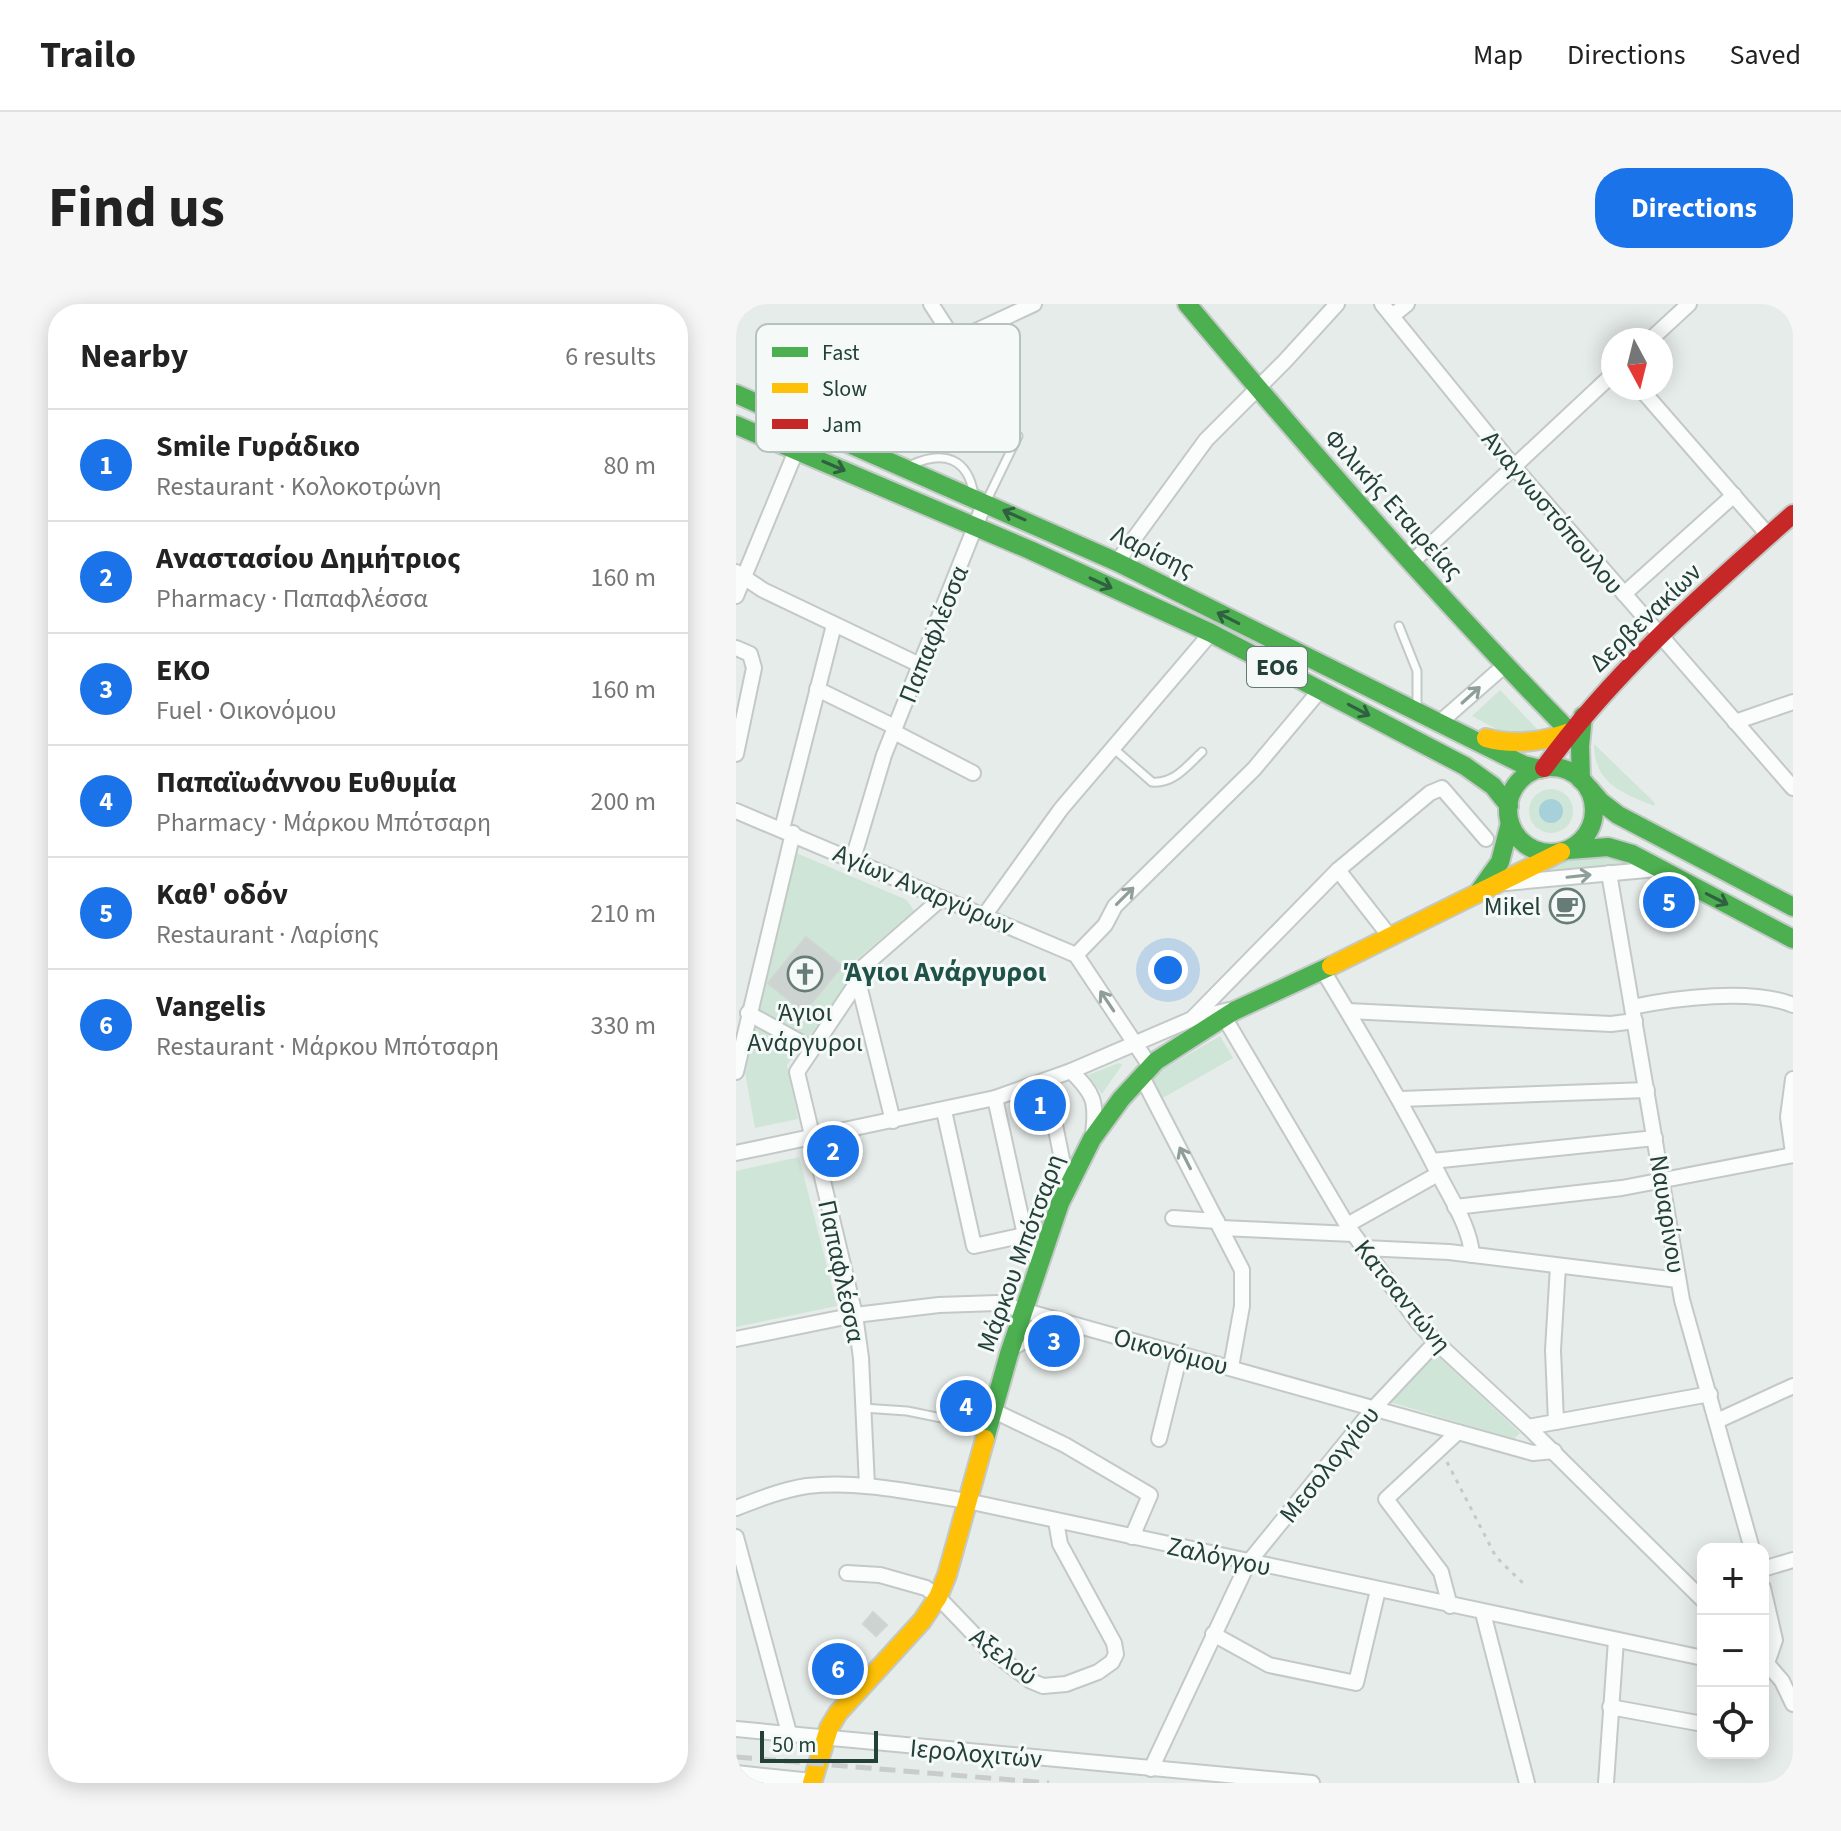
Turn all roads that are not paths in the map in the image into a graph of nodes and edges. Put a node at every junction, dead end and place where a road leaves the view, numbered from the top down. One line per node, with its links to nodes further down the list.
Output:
1 (931, 304): 9 (street)
2 (1034, 304): 10 (street)
3 (1187, 304): 13 (main road, Φιλικής Εταιρείας)
4 (1337, 304): 13 (street)
5 (1382, 304): 8 (street, Αναγνωστόπουλου)
6 (1407, 304): 8 (street)
7 (1689, 304): 11 (street)
8 (1392, 316): 23 (street, Αναγνωστόπουλου)
9 (944, 324)
10 (991, 324)
11 (1663, 328)
12 (1601, 385): 23 (street)
13 (1257, 388): 29 (street); 30 (main road, Φιλικής Εταιρείας)
14 (736, 394): 16 (main road, Λαρίσης / ΕΟ6)
15 (1651, 400): 24 (street)
16 (756, 402)
17 (736, 425): 18 (main road, Λαρίσης / ΕΟ6)
18 (756, 434)
19 (796, 452): 31 (street)
20 (798, 452): 27 (main road, Λαρίσης / ΕΟ6, one-way to 27)
21 (872, 452): 25 (main road, Λαρίσης / ΕΟ6)
22 (1008, 452): 25 (lane)
23 (1514, 467): 30 (street); 32 (street, Αναγνωστόπουλου)
24 (1734, 495): 28 (street); 32 (street)
25 (980, 500): 27 (street, Παπαφλέσσα); 29 (main road, Λαρίσης / ΕΟ6, one-way to 25)
26 (1793, 514): 28 (main road, Δερβενακίων)
27 (976, 526): 36 (main road, Λαρίσης / ΕΟ6, one-way to 36); 39 (street, Παπαφλέσσα)
28 (1769, 536): 37 (main road, Δερβενακίων)
29 (1117, 562): 44 (main road, Λαρίσης / ΕΟ6, one-way to 29)
30 (1411, 563): 40 (main road, Φιλικής Εταιρείας)
31 (739, 575): 33 (street); 34 (street)
32 (1624, 594): 37 (street, Αναγνωστόπουλου)
33 (736, 596)
34 (834, 625): 39 (street); 41 (street)
35 (1399, 626): 44 (lane)
36 (1211, 633): 42 (main road, Λαρίσης / ΕΟ6); 50 (street)
37 (1660, 636): 45 (main road, Δερβενακίων); 46 (street, Αναγνωστόπουλου)
38 (736, 648): 52 (street)
39 (920, 665): 48 (street, Παπαφλέσσα)
40 (1504, 666): 47 (street, one-way to 40); 49 (main road, Φιλικής Εταιρείας)
41 (817, 689): 48 (street); 59 (street)
42 (1321, 689): 58 (main road, Λαρίσης / ΕΟ6, one-way to 58); 73 (street, one-way to 42)
43 (1793, 702): 46 (street)
44 (1416, 712): 47 (main road, Λαρίσης / ΕΟ6)
45 (1583, 716): 49 (main road, Δερβενακίων); 55 (main road)
46 (1735, 722): 56 (street, Αναγνωστόπουλου)
47 (1438, 724): 49 (main road); 53 (main road, Λαρίσης / ΕΟ6)
48 (894, 729): 54 (street); 62 (street, Παπαφλέσσα)
49 (1570, 732): 53 (main road, Δερβενακίων)
50 (1113, 748): 51 (lane); 70 (street)
51 (1202, 752)
52 (736, 754)
53 (1542, 769): 55 (main road, ΕΟ6); 58 (main road)
54 (973, 773)
55 (1583, 782): 61 (main road); 69 (main road, ΕΟ6)
56 (1793, 788)
57 (736, 811): 59 (street, Αγίων Αναργύρων)
58 (1510, 814): 61 (main road, ΕΟ6); 67 (main road)
59 (788, 831): 62 (street, Αγίων Αναργύρων); 79 (street)
60 (1486, 839): 64 (street)
61 (1564, 851): 63 (main road, ΕΟ6); 66 (main road, Μάρκου Μπότσαρη)
62 (853, 859): 68 (street, Αγίων Αναργύρων)
63 (1661, 869): 65 (street); 72 (main road, ΕΟ6, one-way to 72)
64 (1338, 870): 71 (street); 82 (street)
65 (1609, 873): 66 (street, one-way to 65); 80 (street, Ναυαρίνου)
66 (1502, 883): 67 (main road, Μάρκου Μπότσαρη)
67 (1475, 897): 71 (main road, Μάρκου Μπότσαρη)
68 (942, 898): 70 (street, Αγίων Αναργύρων); 75 (street, Παπαφλέσσα)
69 (1793, 907)
70 (984, 916): 73 (street, Αγίων Αναργύρων)
71 (1391, 938): 74 (main road, Μάρκου Μπότσαρη)
72 (1793, 939)
73 (1076, 955): 83 (street, one-way to 73)
74 (1322, 969): 77 (main road, Μάρκου Μπότσαρη); 78 (street)
75 (857, 977): 84 (street, Παπαφλέσσα); 94 (street)
76 (1790, 1004): 80 (street)
77 (1246, 1005): 81 (main road, Μάρκου Μπότσαρη); 82 (street, Μάρκου Μπότσαρη)
78 (1348, 1011): 80 (street); 92 (street)
79 (748, 1013): 84 (street); 87 (street)
80 (1634, 1014): 90 (street, Ναυαρίνου)
81 (1224, 1017): 86 (main road, Μάρκου Μπότσαρη); 105 (street, Κατσαντώνη)
82 (1192, 1019): 83 (street, Μάρκου Μπότσαρη)
83 (1136, 1043): 85 (street, Μάρκου Μπότσαρη); 86 (street)
84 (811, 1048): 95 (street, Παπαφλέσσα)
85 (1071, 1071): 89 (street, Μάρκου Μπότσαρη); 97 (street)
86 (1146, 1071): 97 (main road, Μάρκου Μπότσαρη); 104 (street, one-way to 86)
87 (736, 1072)
88 (1793, 1079): 99 (street)
89 (1046, 1081): 91 (street, Μάρκου Μπότσαρη); 106 (street)
90 (1647, 1090): 92 (street); 96 (street, Ναυαρίνου)
91 (995, 1098): 93 (street, Μάρκου Μπότσαρη); 106 (street)
92 (1400, 1099): 100 (street)
93 (944, 1111): 94 (street, Μάρκου Μπότσαρη); 106 (street)
94 (893, 1121): 95 (street, Μάρκου Μπότσαρη)
95 (811, 1137): 98 (street, Μάρκου Μπότσαρη); 113 (street, Παπαφλέσσα)
96 (1655, 1138): 100 (street); 101 (street, Ναυαρίνου)
97 (1092, 1139): 109 (main road, Μάρκου Μπότσαρη)
98 (736, 1153)
99 (1793, 1154): 101 (street)
100 (1435, 1168): 102 (street); 105 (street)
101 (1662, 1180): 102 (street); 111 (street, Ναυαρίνου)
102 (1455, 1207): 108 (street)
103 (1173, 1218): 104 (street)
104 (1219, 1224): 105 (street); 119 (street)
105 (1350, 1229): 107 (street, Κατσαντώνη)
106 (1025, 1235): 109 (street)
107 (1364, 1248): 108 (street); 116 (street, Κατσαντώνη)
108 (1472, 1255): 110 (street)
109 (1039, 1266): 112 (main road, Μάρκου Μπότσαρη)
110 (1558, 1266): 111 (street); 126 (street)
111 (1678, 1280): 121 (street, Ναυαρίνου)
112 (1023, 1310): 113 (street, Οικονόμου); 114 (street, Οικονόμου); 117 (main road, Μάρκου Μπότσαρη)
113 (855, 1315): 115 (street, Οικονόμου); 122 (street, Παπαφλέσσα)
114 (1064, 1321): 117 (lane); 118 (street, Οικονόμου)
115 (736, 1339)
116 (1436, 1342): 123 (street, Μεσολογγίου); 127 (street, Κατσαντώνη)
117 (1009, 1354): 124 (main road, Μάρκου Μπότσαρη)
118 (1180, 1354): 119 (street, Οικονόμου); 129 (street)
119 (1231, 1367): 123 (street, Οικονόμου)
120 (1793, 1386): 125 (street)
121 (1710, 1394): 125 (street, Ναυαρίνου); 126 (street)
122 (863, 1408): 124 (lane); 131 (street, Παπαφλέσσα)
123 (1374, 1408): 128 (street, Οικονόμου); 139 (street, Μεσολογγίου)
124 (989, 1419): 132 (main road, Μάρκου Μπότσαρη); 136 (street)
125 (1717, 1421): 137 (street, Ναυαρίνου)
126 (1556, 1422): 127 (street)
127 (1528, 1427): 130 (street, Κατσαντώνη)
128 (1458, 1432): 130 (street, Οικονόμου); 145 (street)
129 (1159, 1439)
130 (1554, 1451): 143 (street, Κατσαντώνη)
131 (867, 1486): 132 (street, Ζαλόγγου); 133 (street, Ζαλόγγου)
132 (967, 1501): 134 (street, Ζαλόγγου); 144 (main road, Μάρκου Μπότσαρη)
133 (736, 1508)
134 (1056, 1521): 136 (street, Ζαλόγγου); 144 (street, Αξελού)
135 (736, 1537): 159 (street)
136 (1132, 1537): 139 (street, Ζαλόγγου)
137 (1750, 1543)
138 (1793, 1560): 140 (street)
139 (1248, 1563): 142 (street, Ζαλόγγου); 148 (street, Μεσολογγίου)
140 (1769, 1567)
141 (847, 1573): 144 (street, Αξελού)
142 (1378, 1590): 145 (street, Ζαλόγγου); 148 (street)
143 (1697, 1594)
144 (938, 1597): 160 (main road, Μάρκου Μπότσαρη)
145 (1450, 1606): 146 (street, Ζαλόγγου)
146 (1483, 1613): 149 (street, Ζαλόγγου); 165 (street)
147 (1769, 1614): 151 (street)
148 (1213, 1634): 161 (street, Μεσολογγίου)
149 (1616, 1640): 150 (street, Ζαλόγγου); 156 (street)
150 (1697, 1657)
151 (1769, 1660)
152 (1769, 1667): 154 (street)
153 (1769, 1669): 155 (street)
154 (1793, 1676)
155 (1793, 1704)
156 (1610, 1707): 157 (street); 166 (street)
157 (1697, 1723)
158 (736, 1729): 159 (street, Ιερολοχιτών)
159 (789, 1733): 160 (street, Ιερολοχιτών)
160 (825, 1739): 161 (street, Ιερολοχιτών); 163 (main road, Μάρκου Μπότσαρη)
161 (1151, 1769): 164 (street, Ιερολοχιτών)
162 (736, 1773): 163 (street)
163 (817, 1782)
164 (1312, 1783)
165 (1527, 1783)
166 (1606, 1783)

